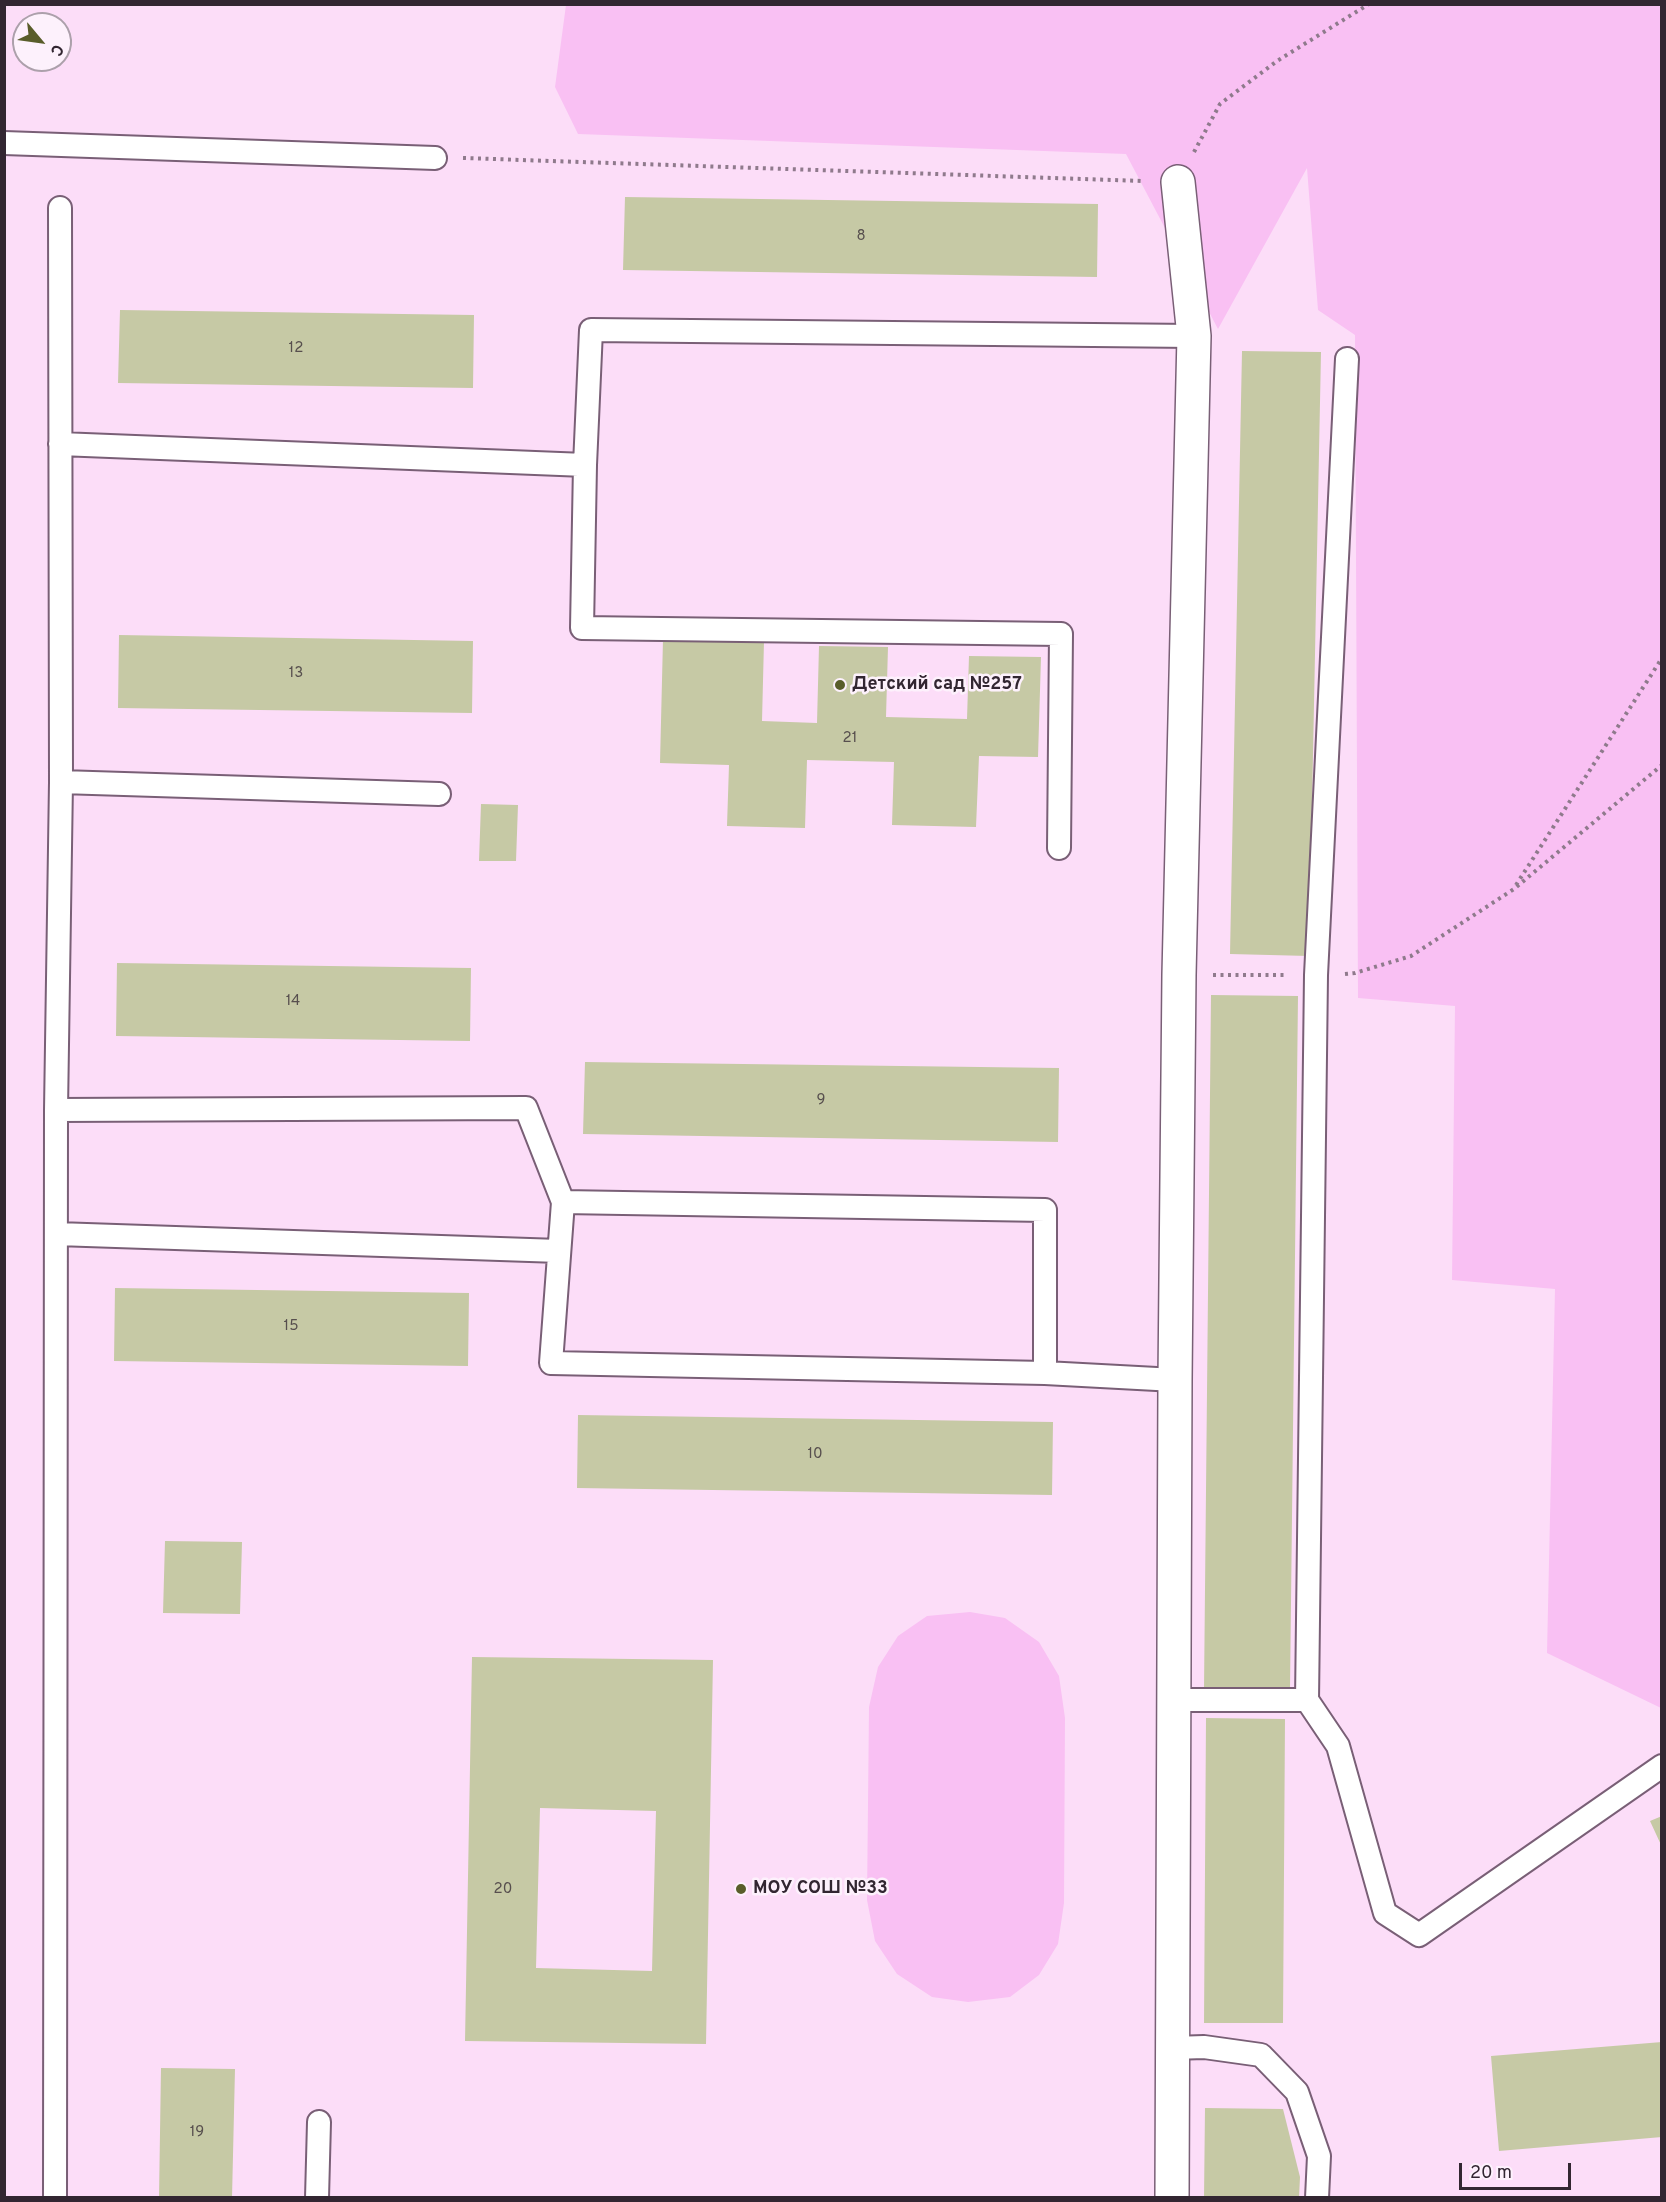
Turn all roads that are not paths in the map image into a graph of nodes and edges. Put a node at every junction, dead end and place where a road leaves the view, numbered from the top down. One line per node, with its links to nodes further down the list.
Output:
1 (4, 143): 2 (lane)
2 (435, 158)
3 (1178, 182): 5 (street)
4 (60, 208): 7 (lane)
5 (1194, 336): 8 (lane); 17 (street)
6 (1347, 359): 19 (lane)
7 (60, 444): 8 (lane); 9 (lane)
8 (585, 465): 11 (lane)
9 (61, 782): 10 (lane); 12 (lane)
10 (439, 794)
11 (1059, 848)
12 (57, 1110): 13 (lane); 14 (lane)
13 (563, 1202): 15 (lane); 16 (lane)
14 (57, 1234): 15 (lane); 23 (lane)
15 (560, 1251): 16 (lane)
16 (1045, 1373): 17 (lane)
17 (1175, 1380): 18 (street)
18 (1174, 1700): 19 (lane); 21 (street)
19 (1307, 1700): 20 (lane)
20 (1662, 1766)
21 (1173, 2048): 25 (street); 26 (lane)
22 (319, 2122): 24 (lane)
23 (55, 2198)
24 (317, 2198)
25 (1172, 2198)
26 (1317, 2198)

